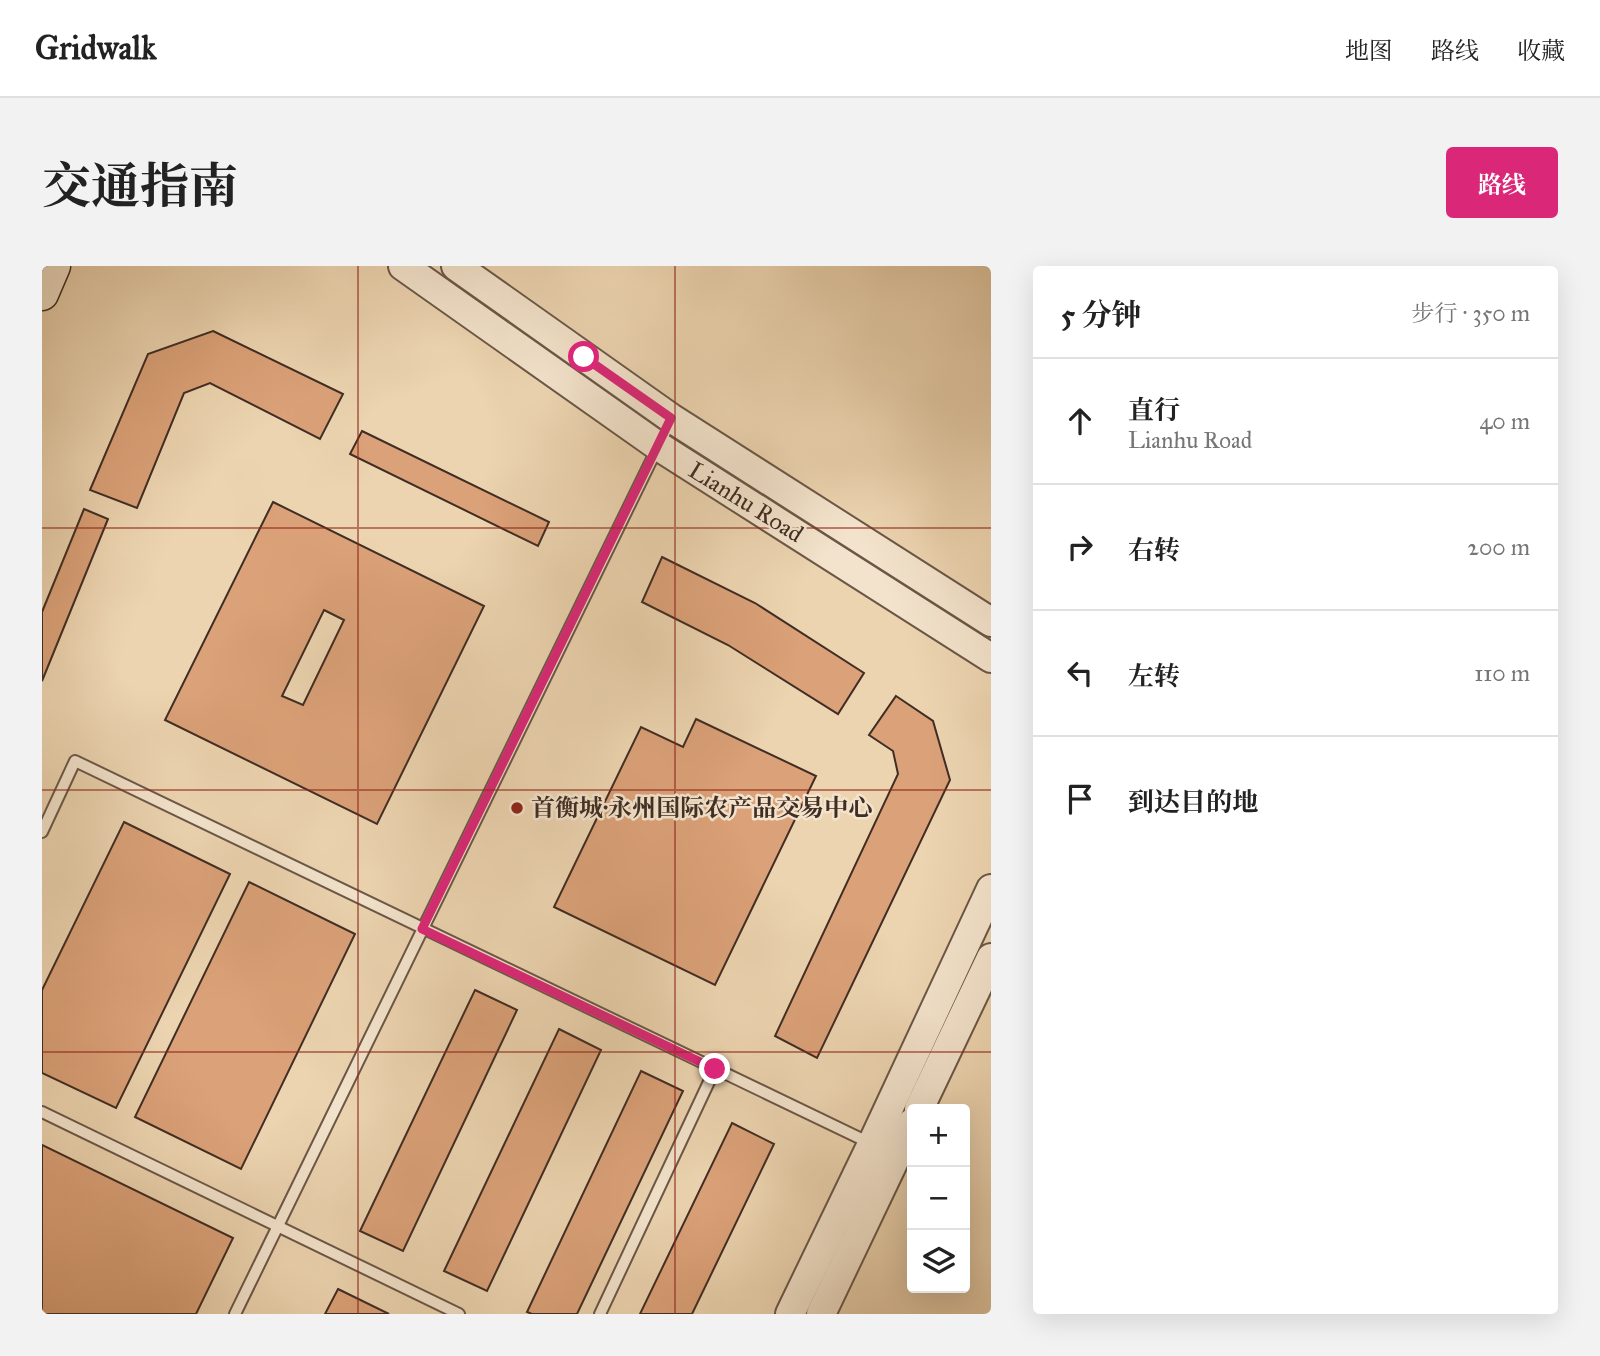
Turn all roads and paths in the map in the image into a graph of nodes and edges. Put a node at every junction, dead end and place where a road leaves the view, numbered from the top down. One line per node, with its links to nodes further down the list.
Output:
1 (54, 266): 4 (main road)
2 (403, 266): 6 (street, Lianhu Road)
3 (456, 266): 5 (street, Lianhu Road)
4 (42, 294)
5 (671, 418): 6 (lane); 7 (street, Lianhu Road)
6 (658, 446): 8 (street, Lianhu Road); 11 (lane)
7 (991, 622)
8 (991, 658)
9 (42, 832): 11 (lane)
10 (991, 890): 17 (street)
11 (422, 929): 13 (lane); 18 (lane)
12 (991, 958): 14 (street)
13 (715, 1069): 17 (lane); 21 (lane)
14 (921, 1104)
15 (42, 1112): 18 (lane)
16 (907, 1133): 23 (street)
17 (872, 1144): 22 (street)
18 (278, 1226): 19 (lane); 20 (lane)
19 (235, 1314)
20 (458, 1314)
21 (600, 1314)
22 (790, 1314)
23 (821, 1314)

